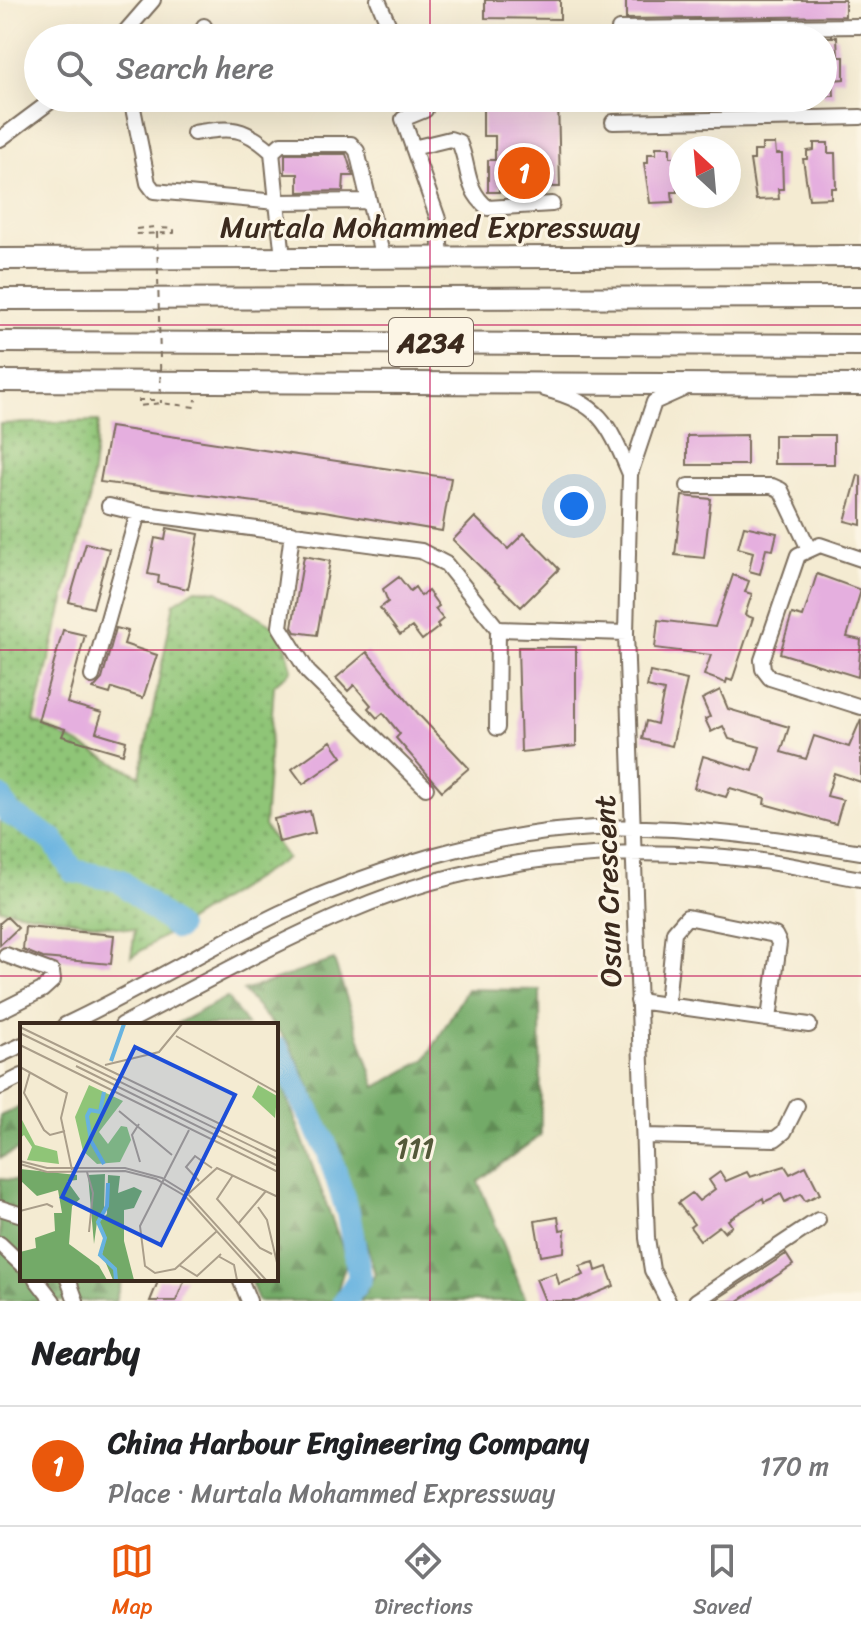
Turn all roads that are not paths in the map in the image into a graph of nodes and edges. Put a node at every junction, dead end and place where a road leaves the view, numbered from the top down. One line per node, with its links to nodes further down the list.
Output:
1 (153, 0): 3 (street)
2 (378, 0): 4 (street)
3 (132, 24)
4 (388, 24)
5 (837, 26): 6 (street)
6 (861, 26)
7 (36, 112): 13 (street)
8 (134, 112): 17 (street)
9 (420, 112): 14 (street)
10 (861, 117): 11 (street)
11 (613, 122)
12 (194, 133): 15 (street)
13 (0, 139)
14 (413, 148): 18 (street); 19 (street)
15 (272, 152): 16 (street); 17 (street)
16 (369, 201): 17 (street); 22 (street)
17 (277, 202): 21 (street)
18 (552, 204)
19 (441, 256): 22 (highway, Murtala Mohammed Expressway); 23 (highway, Murtala Mohammed Expressway)
20 (4, 258): 21 (highway, Murtala Mohammed Expressway)
21 (283, 258): 22 (highway, Murtala Mohammed Expressway)
22 (383, 258)
23 (861, 259)
24 (861, 297): 25 (highway, A234)
25 (0, 299)
26 (0, 342): 27 (highway, A234)
27 (861, 345)
28 (0, 381): 29 (highway)
29 (529, 384): 30 (highway); 32 (street)
30 (707, 384): 31 (highway); 32 (street)
31 (861, 385)
32 (630, 474): 40 (street, Osun Crescent)
33 (688, 486): 37 (street)
34 (109, 506): 35 (street)
35 (138, 513): 36 (street); 41 (street)
36 (292, 533): 39 (street); 44 (street)
37 (808, 547): 38 (street); 42 (street)
38 (861, 559)
39 (498, 629): 40 (street); 43 (street)
40 (626, 633): 45 (street, Osun Crescent)
41 (92, 676)
42 (861, 707)
43 (497, 728)
44 (426, 788)
45 (631, 827): 46 (street); 47 (street, Osun Crescent); 54 (street)
46 (861, 852)
47 (632, 853): 48 (street); 50 (street, Osun Crescent); 55 (street)
48 (861, 879)
49 (6, 955): 52 (street)
50 (638, 1001): 51 (street); 62 (street, Osun Crescent)
51 (667, 1003): 53 (street); 53 (street)
52 (0, 1011)
53 (769, 1019): 56 (street)
54 (69, 1023)
55 (126, 1023)
56 (809, 1025)
57 (20, 1046): 58 (street)
58 (0, 1055)
59 (20, 1077): 60 (street)
60 (0, 1087)
61 (797, 1106): 62 (street)
62 (646, 1136): 74 (street, Osun Crescent)
63 (0, 1208): 64 (street)
64 (20, 1214)
65 (818, 1220): 75 (street)
66 (0, 1244): 67 (street)
67 (20, 1263)
68 (38, 1281): 71 (street)
69 (69, 1281): 72 (street)
70 (241, 1281): 73 (street)
71 (53, 1301)
72 (76, 1301)
73 (249, 1301)
74 (668, 1301)
75 (696, 1301)

